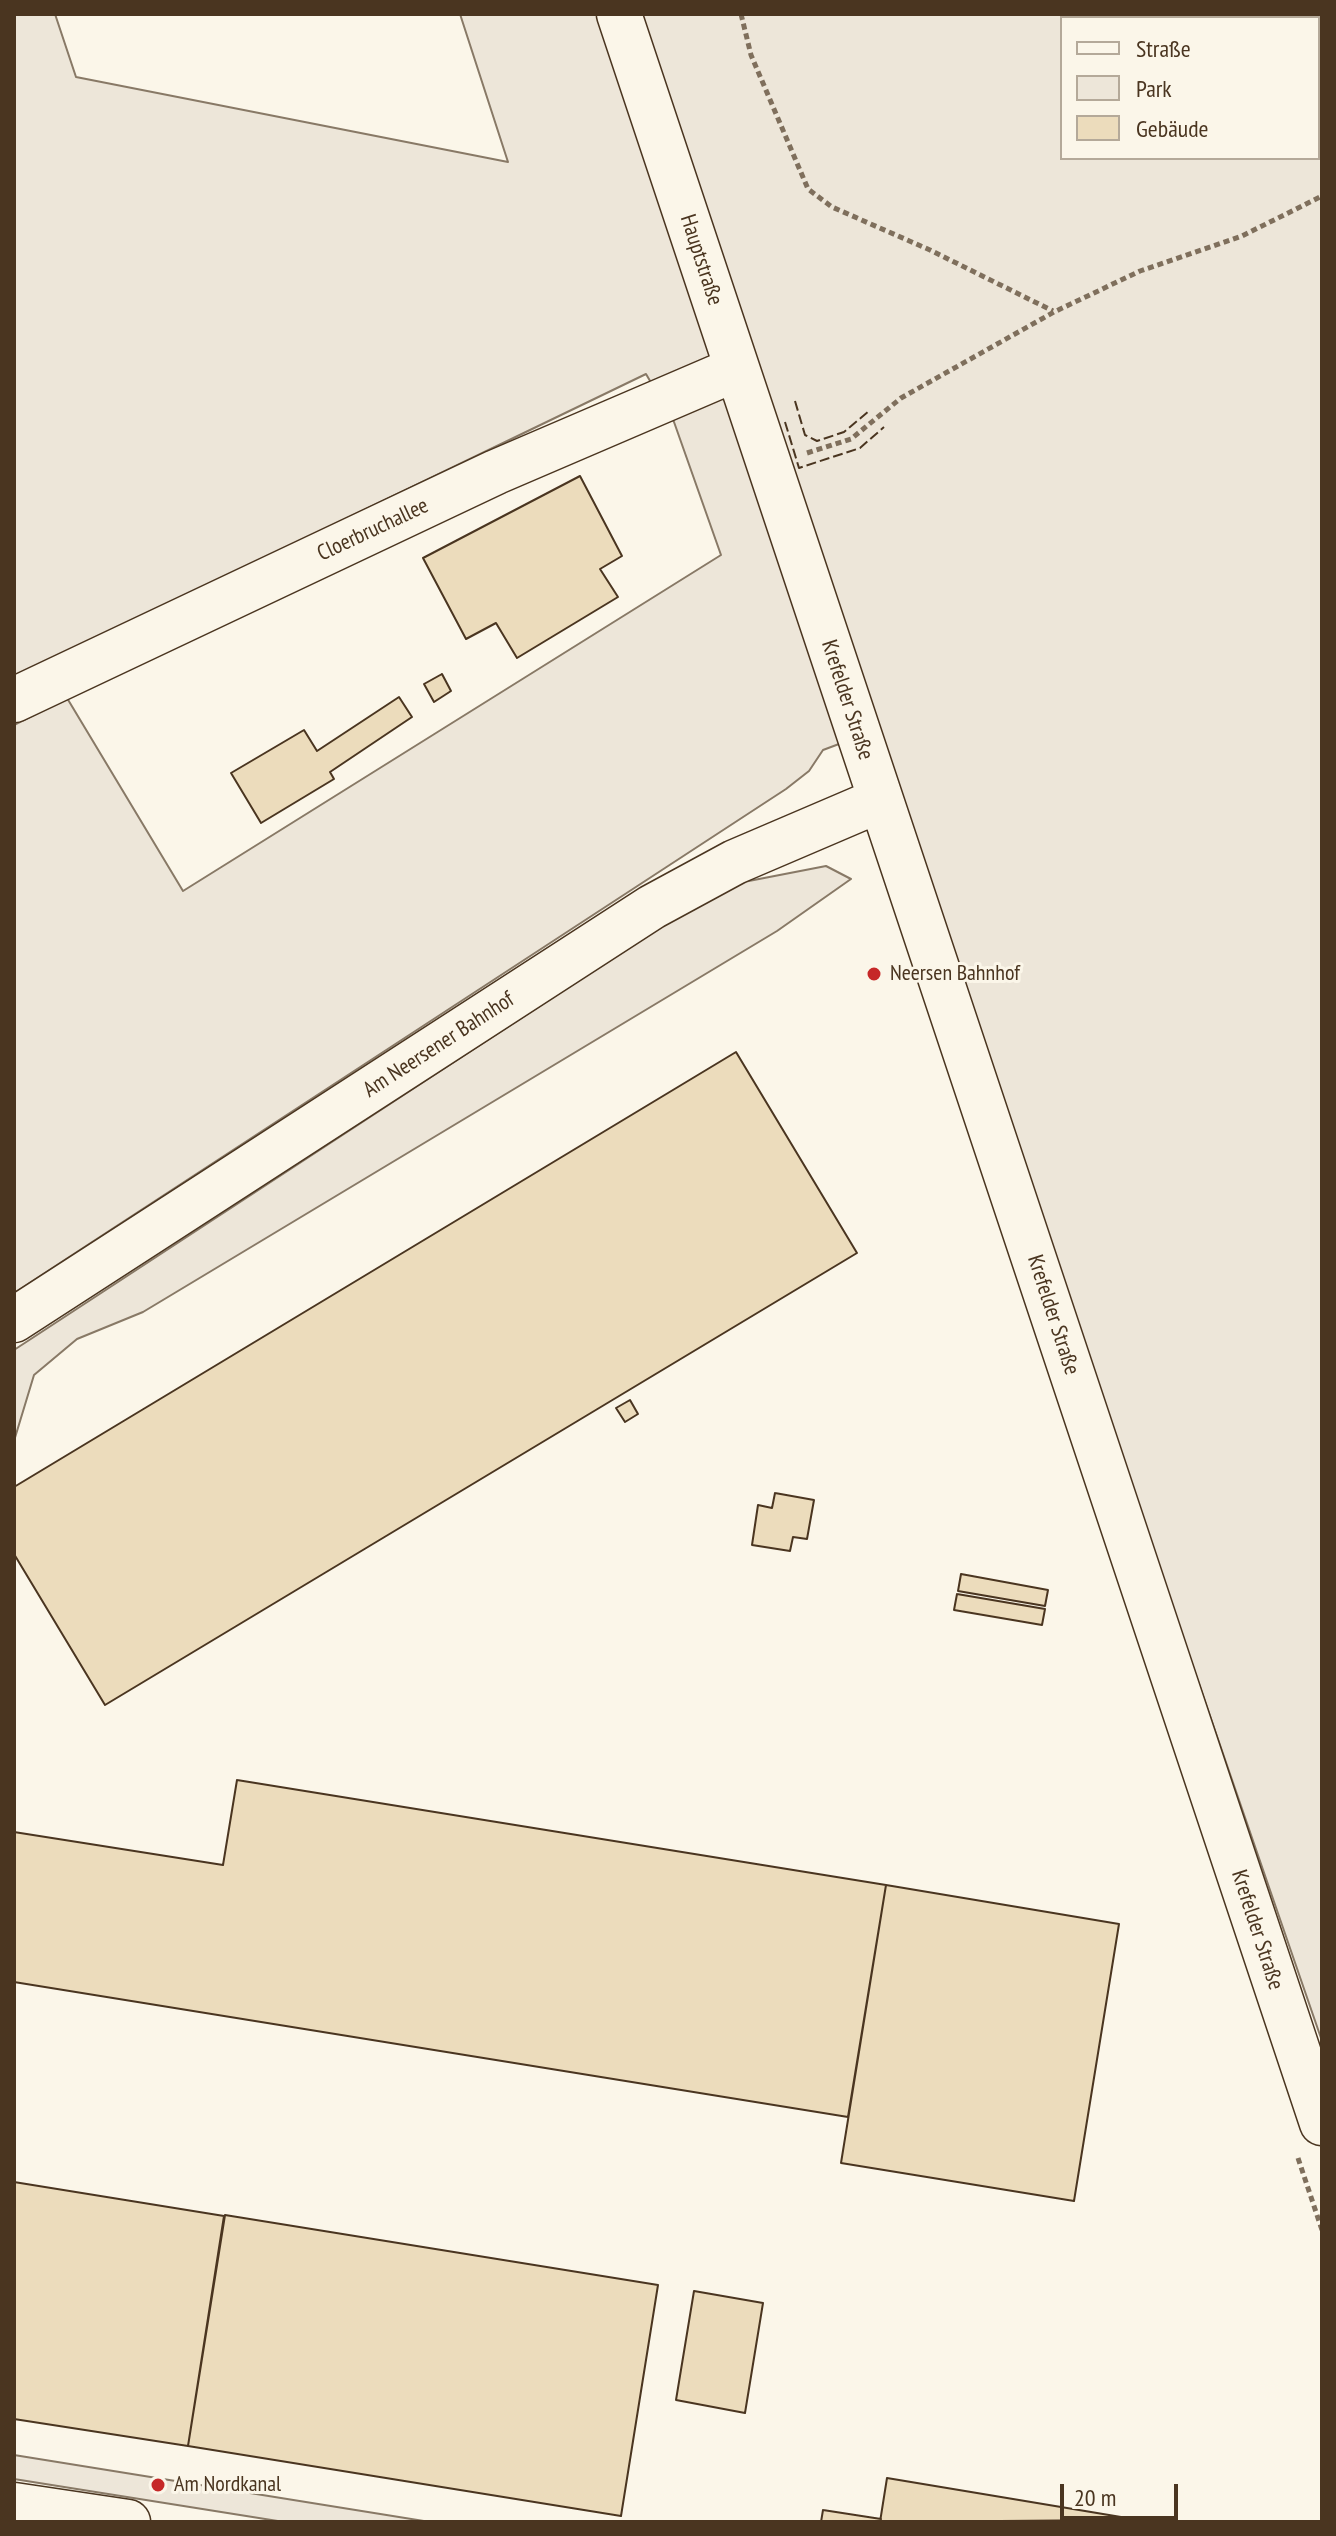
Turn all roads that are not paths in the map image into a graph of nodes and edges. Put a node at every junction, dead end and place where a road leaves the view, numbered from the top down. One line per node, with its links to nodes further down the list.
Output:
1 (619, 14): 2 (street, Hauptstraße)
2 (736, 369): 3 (street, Hauptstraße); 4 (street, Cloerbruchallee)
3 (783, 507): 5 (street, Krefelder Straße)
4 (14, 700)
5 (880, 800): 6 (street, Am Neersener Bahnhof); 7 (street, Krefelder Straße)
6 (14, 1320)
7 (1322, 2123)
8 (14, 2505): 9 (street)
9 (128, 2522)

